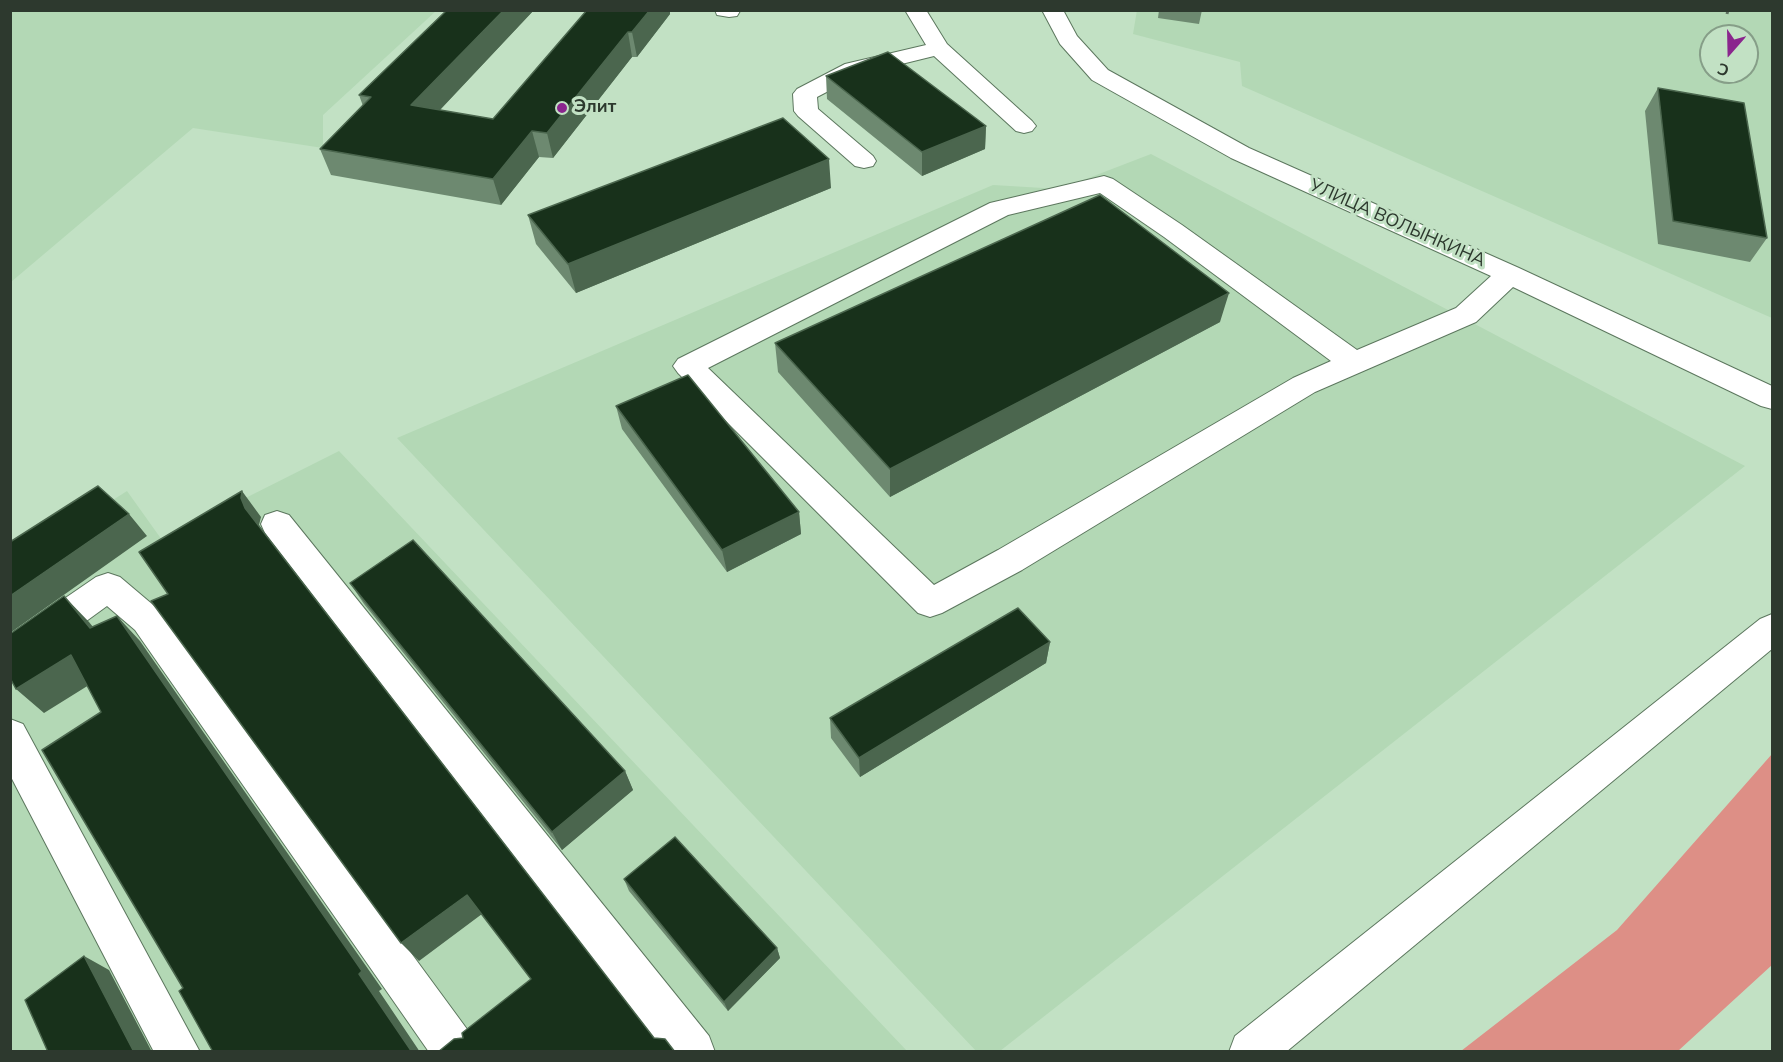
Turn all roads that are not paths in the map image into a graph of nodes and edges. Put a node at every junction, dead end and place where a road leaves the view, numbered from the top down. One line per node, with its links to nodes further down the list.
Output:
1 (915, 10): 3 (street)
2 (1052, 10): 6 (street, УЛИЦА ВОЛЫНКИНА)
3 (939, 48): 4 (street); 5 (street)
4 (1024, 126)
5 (864, 161)
6 (1509, 274): 7 (street); 8 (street, УЛИЦА ВОЛЫНКИНА)
7 (1354, 363): 7 (street)
8 (1773, 398)
9 (277, 524): 15 (street)
10 (1773, 629): 16 (street)
11 (10, 656): 14 (street)
12 (10, 736): 13 (street)
13 (178, 1052)
14 (456, 1052)
15 (693, 1052)
16 (1251, 1052)

